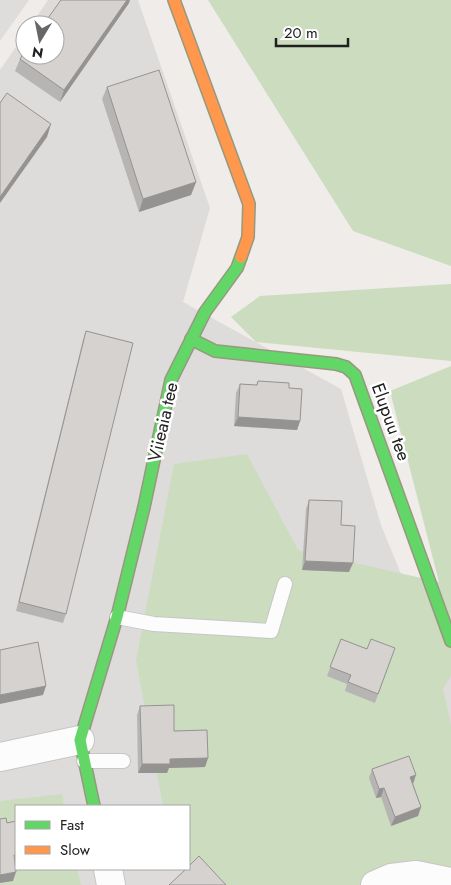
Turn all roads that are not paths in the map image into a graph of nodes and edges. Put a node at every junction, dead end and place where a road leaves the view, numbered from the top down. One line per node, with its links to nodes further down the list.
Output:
1 (174, 0): 2 (street, Viieaia tee)
2 (191, 339): 4 (street, Viieaia tee); 5 (street, Elupuu tee)
3 (284, 584): 4 (lane)
4 (117, 616): 6 (street, Viieaia tee)
5 (451, 641)
6 (82, 750): 7 (street); 8 (lane); 9 (street, Viieaia tee)
7 (0, 756)
8 (123, 761)
9 (94, 805)
10 (108, 870): 12 (street)
11 (451, 882): 13 (street)
12 (111, 885)
13 (375, 885)

